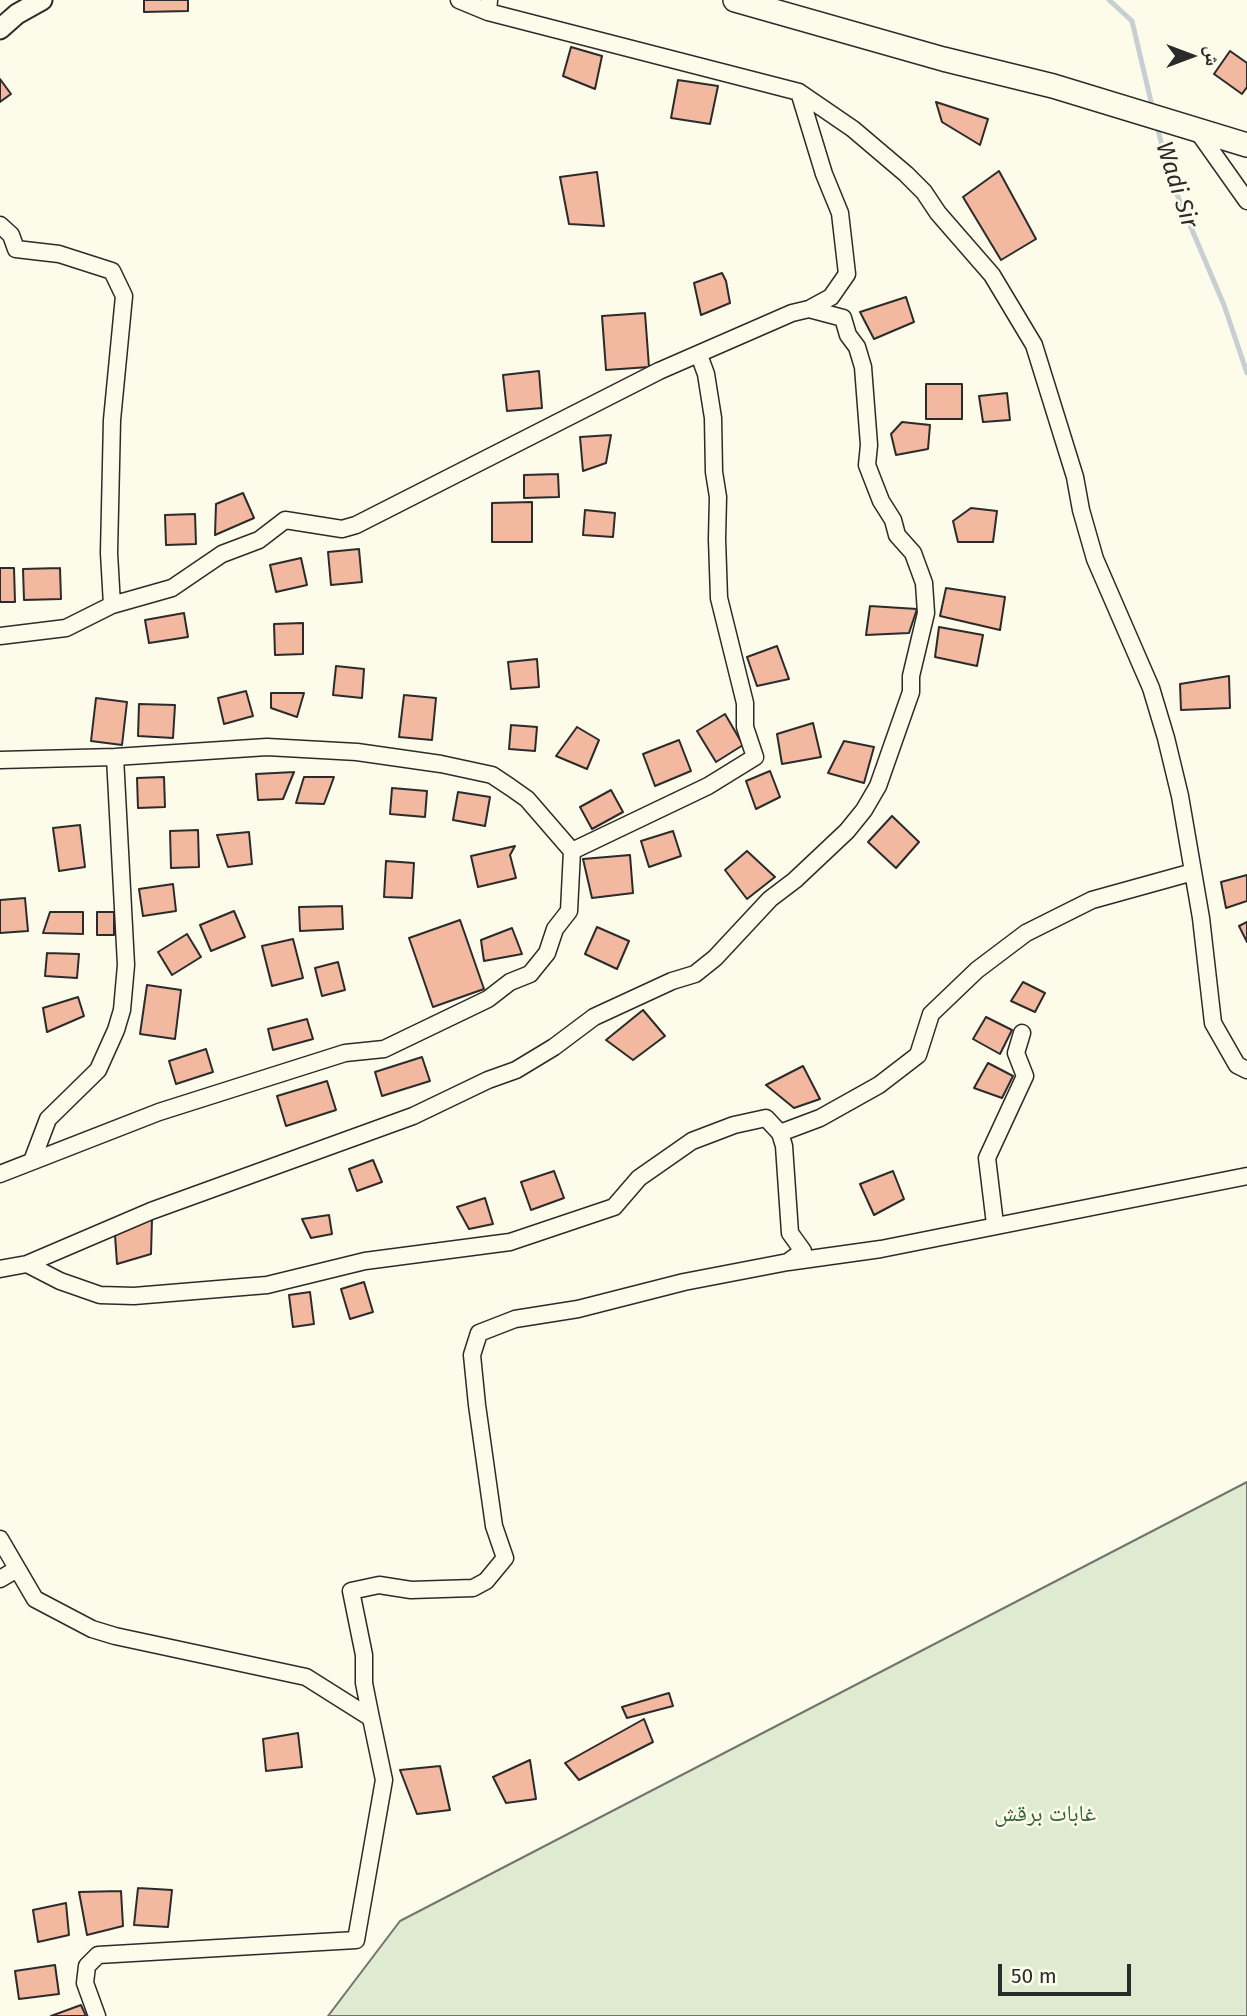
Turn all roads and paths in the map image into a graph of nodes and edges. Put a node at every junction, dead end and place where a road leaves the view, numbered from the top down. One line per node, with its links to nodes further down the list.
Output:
1 (42, 0): 5 (street)
2 (459, 0): 4 (street)
3 (735, 0): 7 (main road)
4 (489, 6): 6 (street)
5 (10, 19)
6 (799, 92): 11 (street); 18 (street)
7 (1196, 129): 8 (main road); 9 (street)
8 (1247, 145)
9 (1247, 201)
10 (0, 225): 13 (street)
11 (809, 309): 12 (street); 27 (street)
12 (699, 355): 13 (street); 17 (street)
13 (113, 605): 14 (street)
14 (0, 636)
15 (114, 757): 16 (street); 17 (street); 22 (street)
16 (0, 761)
17 (572, 851): 22 (street)
18 (1193, 872): 20 (street); 21 (street)
19 (1023, 1033): 25 (street)
20 (1247, 1070)
21 (780, 1133): 26 (street); 27 (street)
22 (32, 1161): 23 (street)
23 (1, 1169)
24 (1247, 1175): 25 (street)
25 (995, 1224): 26 (street)
26 (788, 1262): 32 (street)
27 (27, 1264): 28 (street)
28 (0, 1269)
29 (0, 1539): 30 (street)
30 (17, 1569): 31 (street); 32 (street)
31 (0, 1579)
32 (371, 1718): 33 (street)
33 (97, 2016)

